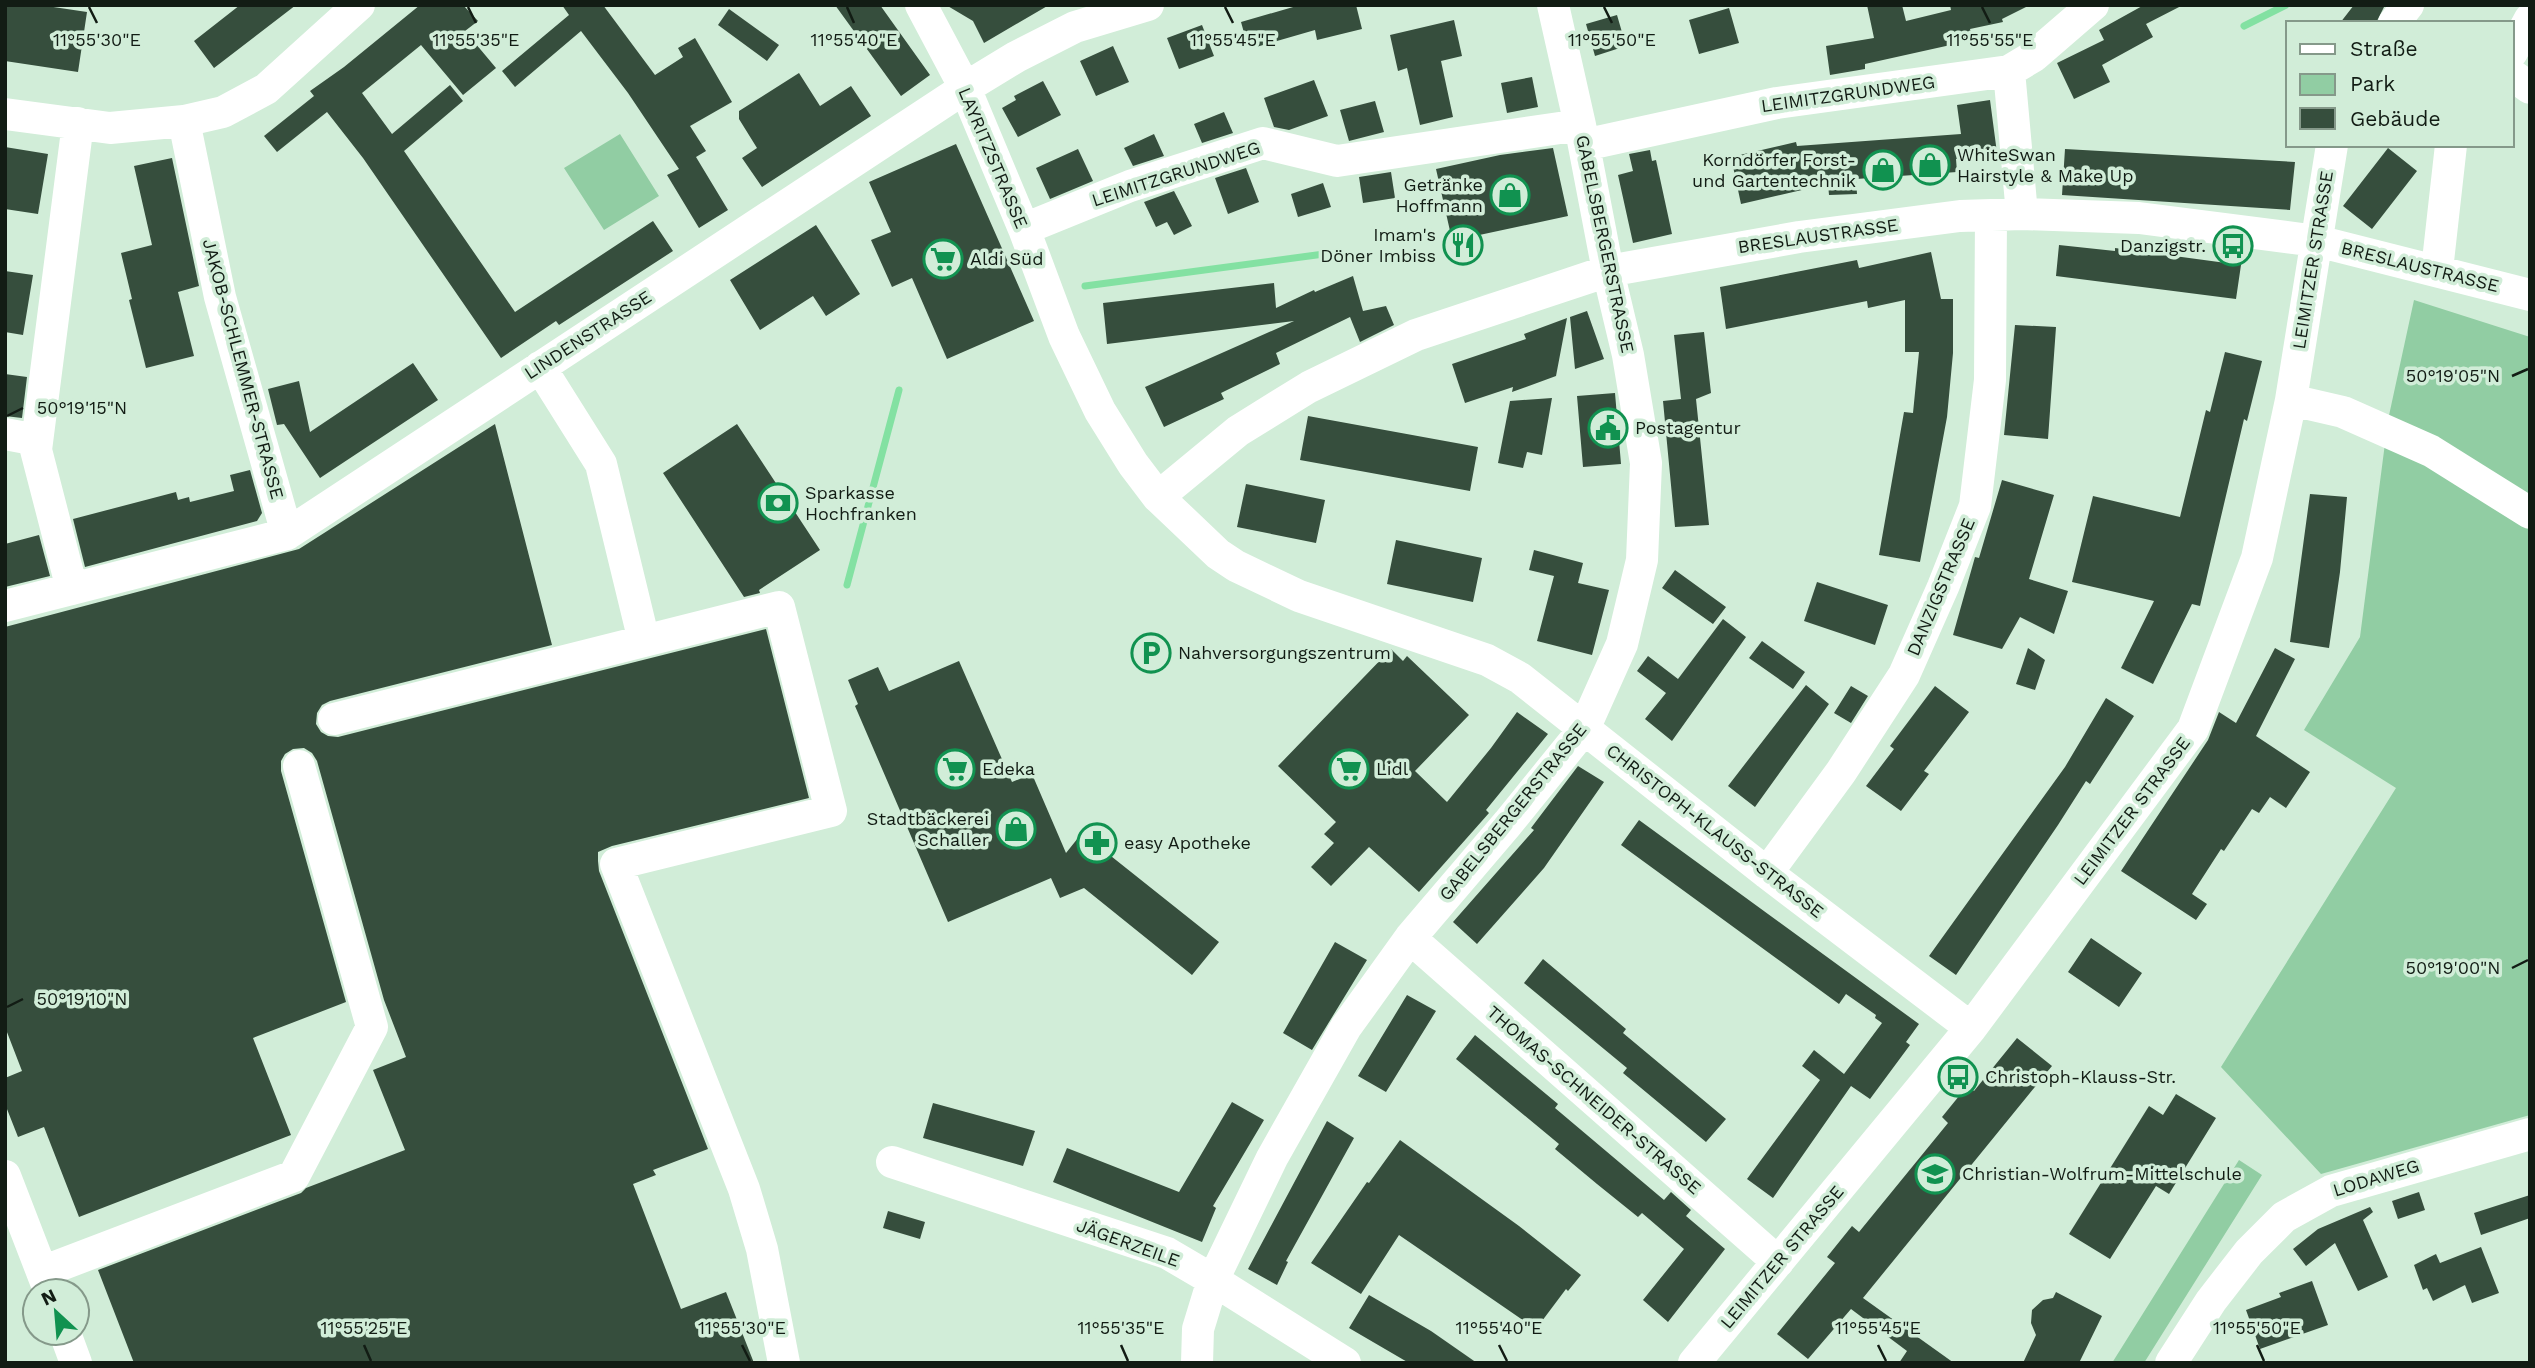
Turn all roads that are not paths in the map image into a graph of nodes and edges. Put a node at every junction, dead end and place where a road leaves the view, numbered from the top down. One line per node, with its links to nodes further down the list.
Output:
1 (359, 5): 15 (street)
2 (921, 5): 12 (street, LAYRITZSTRASSE)
3 (1148, 5): 12 (street, LINDENSTRASSE)
4 (1553, 5): 17 (street, GABELSBERGERSTRASSE)
5 (2093, 5): 10 (street, LEIMITZGRUNDWEG)
6 (2409, 5): 8 (street)
7 (2530, 19): 9 (street)
8 (2396, 21)
9 (2514, 48)
10 (2008, 71): 17 (street, LEIMITZGRUNDWEG); 20 (street)
11 (2514, 76): 13 (street)
12 (965, 88): 22 (street, LAYRITZSTRASSE); 27 (street, LINDENSTRASSE)
13 (2530, 88)
14 (5, 114): 16 (street)
15 (184, 121): 16 (street); 33 (street, JAKOB-SCHLEMMER-STRASSE)
16 (78, 123): 30 (street)
17 (1582, 135): 22 (street, LEIMITZGRUNDWEG); 24 (street, GABELSBERGERSTRASSE)
18 (2332, 147): 23 (street, LEIMITZER STRASSE)
19 (2451, 147): 25 (street)
20 (2022, 214): 21 (street, BRESLAUSTRASSE); 23 (street, BRESLAUSTRASSE)
21 (1991, 216): 24 (street, BRESLAUSTRASSE); 40 (street, DANZIGSTRASSE)
22 (1024, 229): 31 (street, LAYRITZSTRASSE)
23 (2318, 241): 25 (street, BRESLAUSTRASSE); 28 (street, LEIMITZER STRASSE)
24 (1608, 271): 31 (street, BRESLAUSTRASSE); 38 (street, GABELSBERGERSTRASSE)
25 (2437, 271): 26 (street, BRESLAUSTRASSE)
26 (2530, 295)
27 (540, 367): 33 (street, LINDENSTRASSE); 36 (street)
28 (2291, 400): 32 (street); 42 (street, LEIMITZER STRASSE)
29 (5, 434): 30 (street)
30 (37, 440): 34 (street)
31 (1158, 498): 38 (street, CHRISTOPH-KLAUSS-STRASSE)
32 (2530, 513)
33 (288, 534): 34 (street, LINDENSTRASSE)
34 (72, 589): 35 (street, LINDENSTRASSE)
35 (5, 606)
36 (644, 641): 37 (street); 51 (street)
37 (334, 719)
38 (1584, 729): 40 (street, CHRISTOPH-KLAUSS-STRASSE); 41 (street, GABELSBERGERSTRASSE)
39 (299, 766): 48 (street)
40 (1767, 873): 42 (street, CHRISTOPH-KLAUSS-STRASSE)
41 (1410, 938): 46 (street, THOMAS-SCHNEIDER-STRASSE); 49 (street, GABELSBERGERSTRASSE)
42 (1971, 1028): 46 (street, LEIMITZER STRASSE)
43 (2530, 1134): 54 (street, LODAWEG)
44 (892, 1162): 49 (street, JÄGERZEILE)
45 (5, 1176): 47 (street)
46 (1777, 1262): 50 (street, LEIMITZER STRASSE)
47 (43, 1277)
48 (54, 1277)
49 (1213, 1280): 52 (street, GABELSBERGERSTRASSE); 53 (street, JÄGERZEILE)
50 (1700, 1360)
51 (784, 1363)
52 (1197, 1363)
53 (1345, 1363)
54 (2171, 1363)

